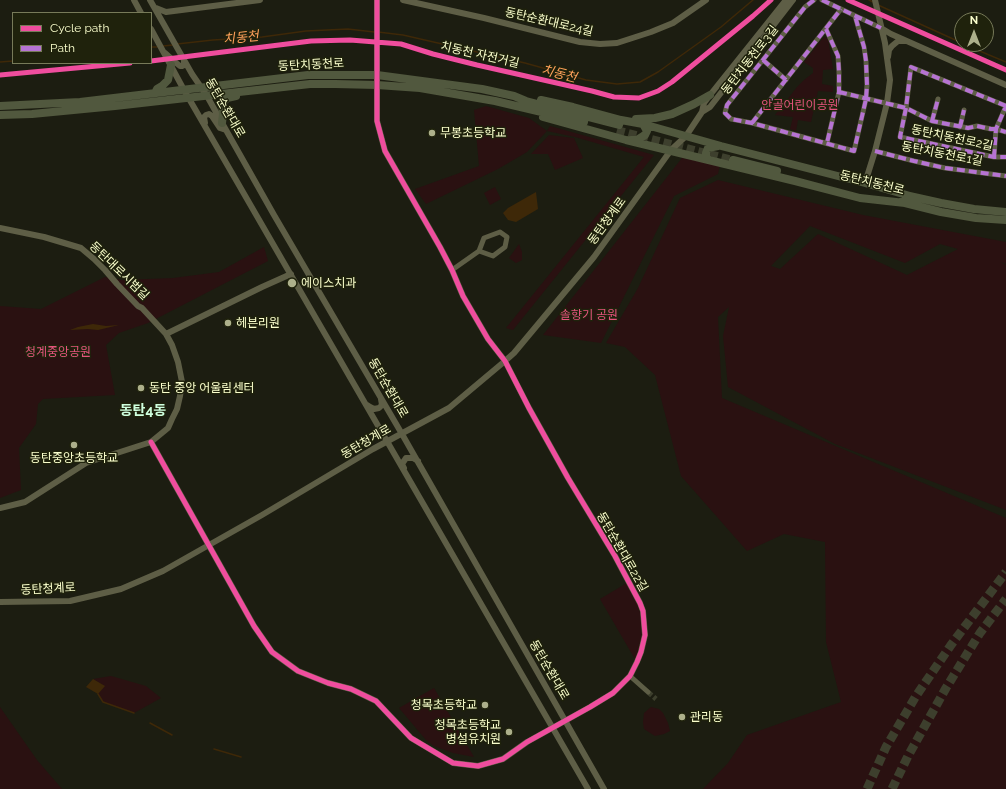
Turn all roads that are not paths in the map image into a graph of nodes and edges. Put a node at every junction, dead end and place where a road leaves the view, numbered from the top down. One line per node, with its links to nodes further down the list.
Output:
1 (134, 0): 13 (street)
2 (150, 0): 11 (street, 동탄순환대로)
3 (260, 0): 14 (street)
4 (377, 0): 26 (street)
5 (403, 0): 6 (street, 동탄순환대로24길)
6 (706, 0)
7 (790, 0): 35 (street, 동탄청계로); 46 (street, 동탄청계로)
8 (814, 0): 23 (street, 동탄치동천로3길)
9 (822, 0): 12 (street)
10 (875, 0): 17 (street)
11 (154, 7): 14 (street); 16 (street, 동탄순환대로)
12 (841, 9): 15 (street); 18 (street)
13 (140, 12)
14 (166, 12): 16 (street)
15 (855, 16): 17 (street); 38 (street, 동탄치동천로3길)
16 (165, 25): 24 (street, 동탄순환대로)
17 (881, 25): 20 (street); 22 (street)
18 (826, 28): 27 (street); 33 (street)
19 (152, 31): 21 (street)
20 (905, 41): 22 (street); 29 (street)
21 (163, 51): 24 (street); 25 (street)
22 (888, 58): 40 (street)
23 (763, 60): 27 (street); 49 (street, 동탄치동천로3길)
24 (185, 62): 30 (street, 동탄순환대로)
25 (171, 66): 31 (street); 34 (main road)
26 (377, 75): 28 (street, 동탄순환대로22길); 30 (main road, 동탄치동천로); 52 (main road, 동탄치동천로)
27 (786, 80): 49 (street)
28 (377, 85): 32 (main road, 동탄치동천로); 41 (main road, 동탄치동천로); 74 (street, 동탄순환대로22길)
29 (1006, 85)
30 (202, 88): 31 (main road, 동탄치동천로); 36 (street, 동탄순환대로)
31 (184, 90): 34 (main road, 동탄치동천로); 37 (street)
32 (239, 92): 36 (main road, 동탄치동천로); 53 (main road)
33 (839, 92): 38 (street); 59 (street)
34 (155, 93): 42 (main road, 동탄치동천로)
35 (710, 95): 46 (street, 동탄청계로); 52 (main road)
36 (207, 96): 37 (main road, 동탄치동천로); 53 (street, 동탄순환대로)
37 (190, 98): 47 (main road, 동탄치동천로); 50 (street)
38 (866, 99): 40 (street); 59 (street, 동탄치동천로3길)
39 (938, 99): 48 (street)
40 (887, 103): 44 (street); 62 (street)
41 (512, 105): 52 (main road, 동탄치동천로); 58 (main road)
42 (0, 106)
43 (1006, 106): 44 (street, 동탄치동천로2길); 55 (street)
44 (906, 108): 48 (street, 동탄치동천로2길); 64 (street, 동탄치동천로2길)
45 (964, 110): 54 (street)
46 (702, 112): 57 (street, 동탄청계로)
47 (0, 115)
48 (932, 121): 54 (street, 동탄치동천로2길)
49 (752, 123): 59 (street, 동탄치동천로3길)
50 (205, 124): 53 (street); 75 (street)
51 (643, 124): 52 (main road); 57 (main road); 58 (main road)
52 (619, 125)
53 (224, 126): 78 (street, 동탄순환대로)
54 (960, 127): 55 (street, 동탄치동천로2길)
55 (996, 128): 56 (street, 동탄치동천로2길); 64 (street)
56 (1006, 132)
57 (686, 136): 60 (main road); 61 (street, 동탄청계로)
58 (626, 140): 61 (main road)
59 (827, 143)
60 (721, 146): 66 (main road); 68 (main road)
61 (671, 150): 66 (main road); 77 (street, 동탄청계로)
62 (875, 151): 67 (street, 동탄치동천로1길); 68 (street)
63 (734, 157): 69 (main road, 동탄치동천로)
64 (994, 157): 65 (street, 동탄치동천로2길)
65 (1006, 157)
66 (709, 160): 69 (main road)
67 (1006, 176)
68 (865, 183): 69 (main road)
69 (907, 200): 70 (main road, 동탄치동천로); 71 (main road, 동탄치동천로)
70 (1006, 212)
71 (1006, 220)
72 (0, 228): 76 (street, 동탄대로시범길)
73 (479, 251): 73 (street); 74 (street)
74 (452, 270): 77 (street, 동탄순환대로22길)
75 (291, 274): 76 (street); 79 (street)
76 (166, 334): 82 (street, 동탄대로시범길)
77 (505, 361): 80 (street, 동탄청계로); 88 (street, 동탄순환대로22길)
78 (381, 397): 79 (street); 80 (street, 동탄순환대로)
79 (366, 404): 81 (street)
80 (402, 434): 81 (street, 동탄청계로); 83 (street, 동탄순환대로)
81 (388, 441): 84 (street); 86 (street, 동탄청계로)
82 (151, 442): 85 (street, 동탄대로시범길); 86 (street, 동탄순환대로22길)
83 (418, 461): 84 (street); 90 (street, 동탄순환대로)
84 (404, 470): 91 (street)
85 (0, 508)
86 (209, 546): 87 (street, 동탄청계로); 91 (street, 동탄순환대로22길)
87 (0, 602)
88 (630, 676): 89 (street); 90 (street, 동탄순환대로22길)
89 (648, 692)
90 (565, 720): 91 (street, 동탄순환대로22길); 93 (street, 동탄순환대로)
91 (553, 728): 92 (street)
92 (588, 789)
93 (604, 789)

